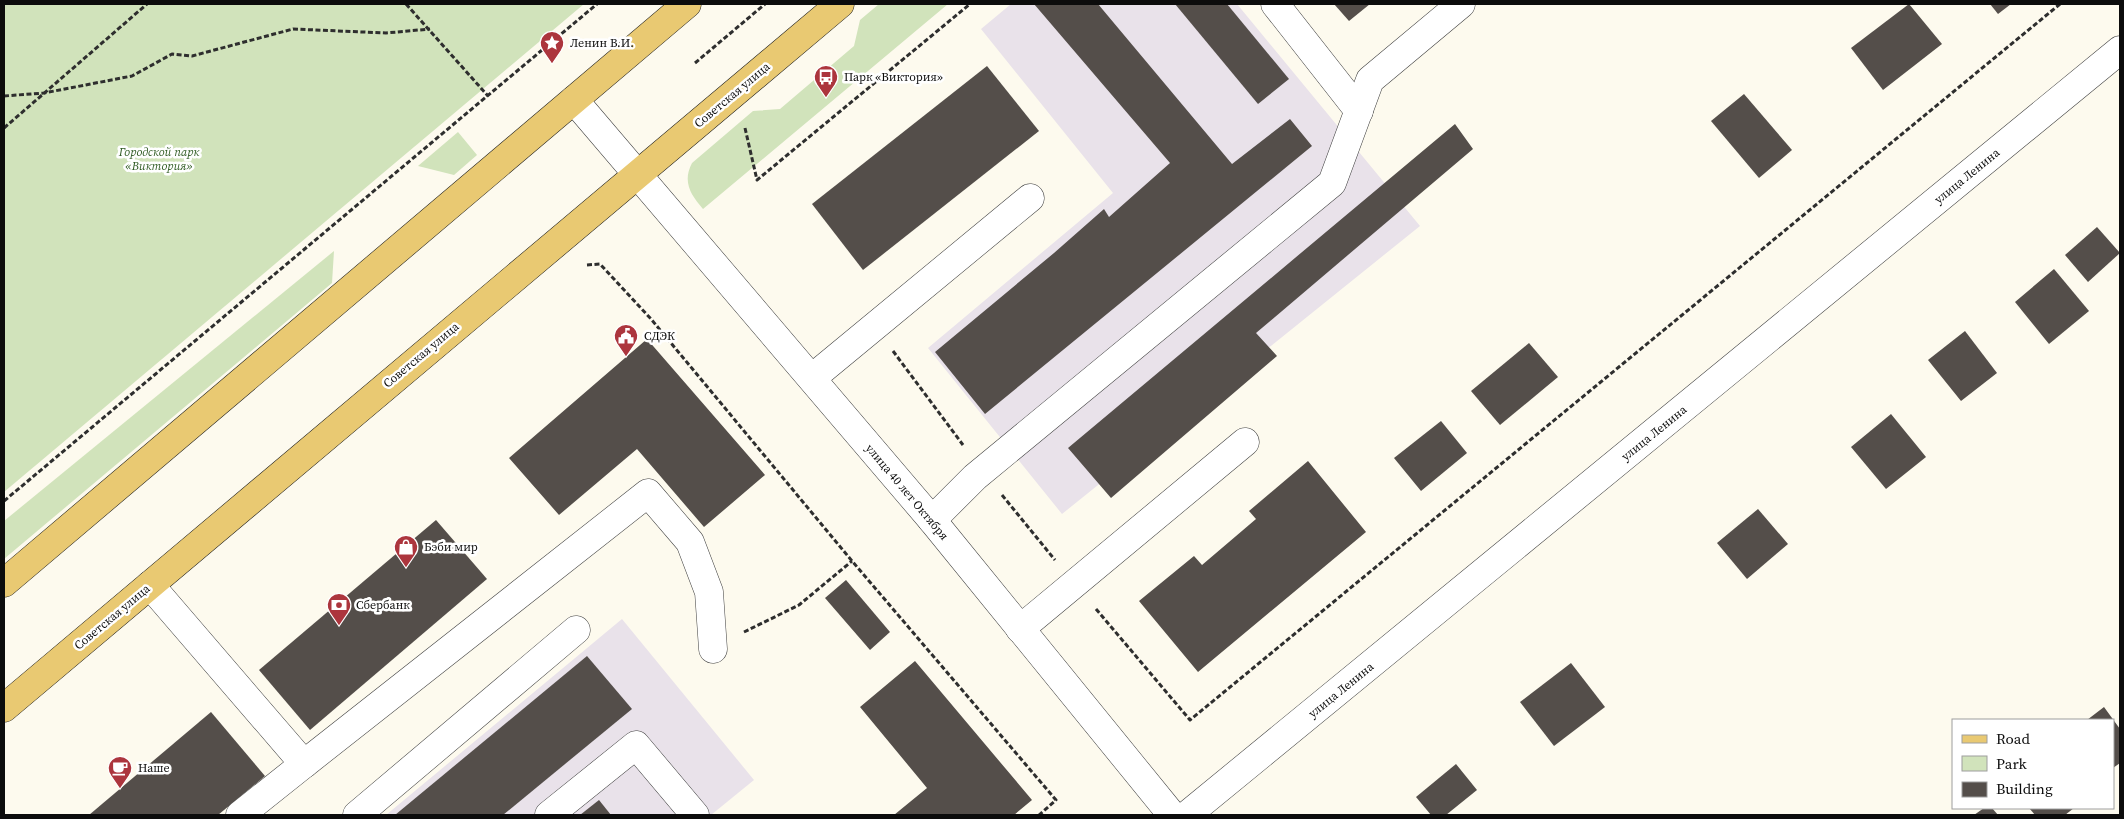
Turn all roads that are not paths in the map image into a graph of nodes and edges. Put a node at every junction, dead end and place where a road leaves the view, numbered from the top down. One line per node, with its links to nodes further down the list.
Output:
1 (687, 4): 6 (main road)
2 (840, 4): 8 (main road, Советская улица)
3 (1275, 4): 7 (street)
4 (1461, 4): 7 (street)
5 (2120, 50): 25 (street, улица Ленина)
6 (574, 100): 8 (street, улица 40 лет Октября); 13 (main road)
7 (1359, 111): 12 (street)
8 (638, 173): 10 (street, улица 40 лет Октября); 14 (main road, Советская улица)
9 (1030, 198): 10 (street)
10 (812, 378): 12 (street, улица 40 лет Октября)
11 (1245, 442): 15 (street)
12 (932, 520): 15 (street, улица 40 лет Октября)
13 (4, 583)
14 (150, 585): 18 (main road, Советская улица); 19 (street)
15 (1020, 629): 24 (street, улица 40 лет Октября)
16 (576, 630): 21 (street)
17 (712, 649): 19 (street)
18 (4, 708)
19 (304, 764): 20 (street)
20 (240, 815)
21 (357, 815)
22 (549, 815): 23 (street)
23 (695, 815)
24 (1172, 815)
25 (1187, 815)

